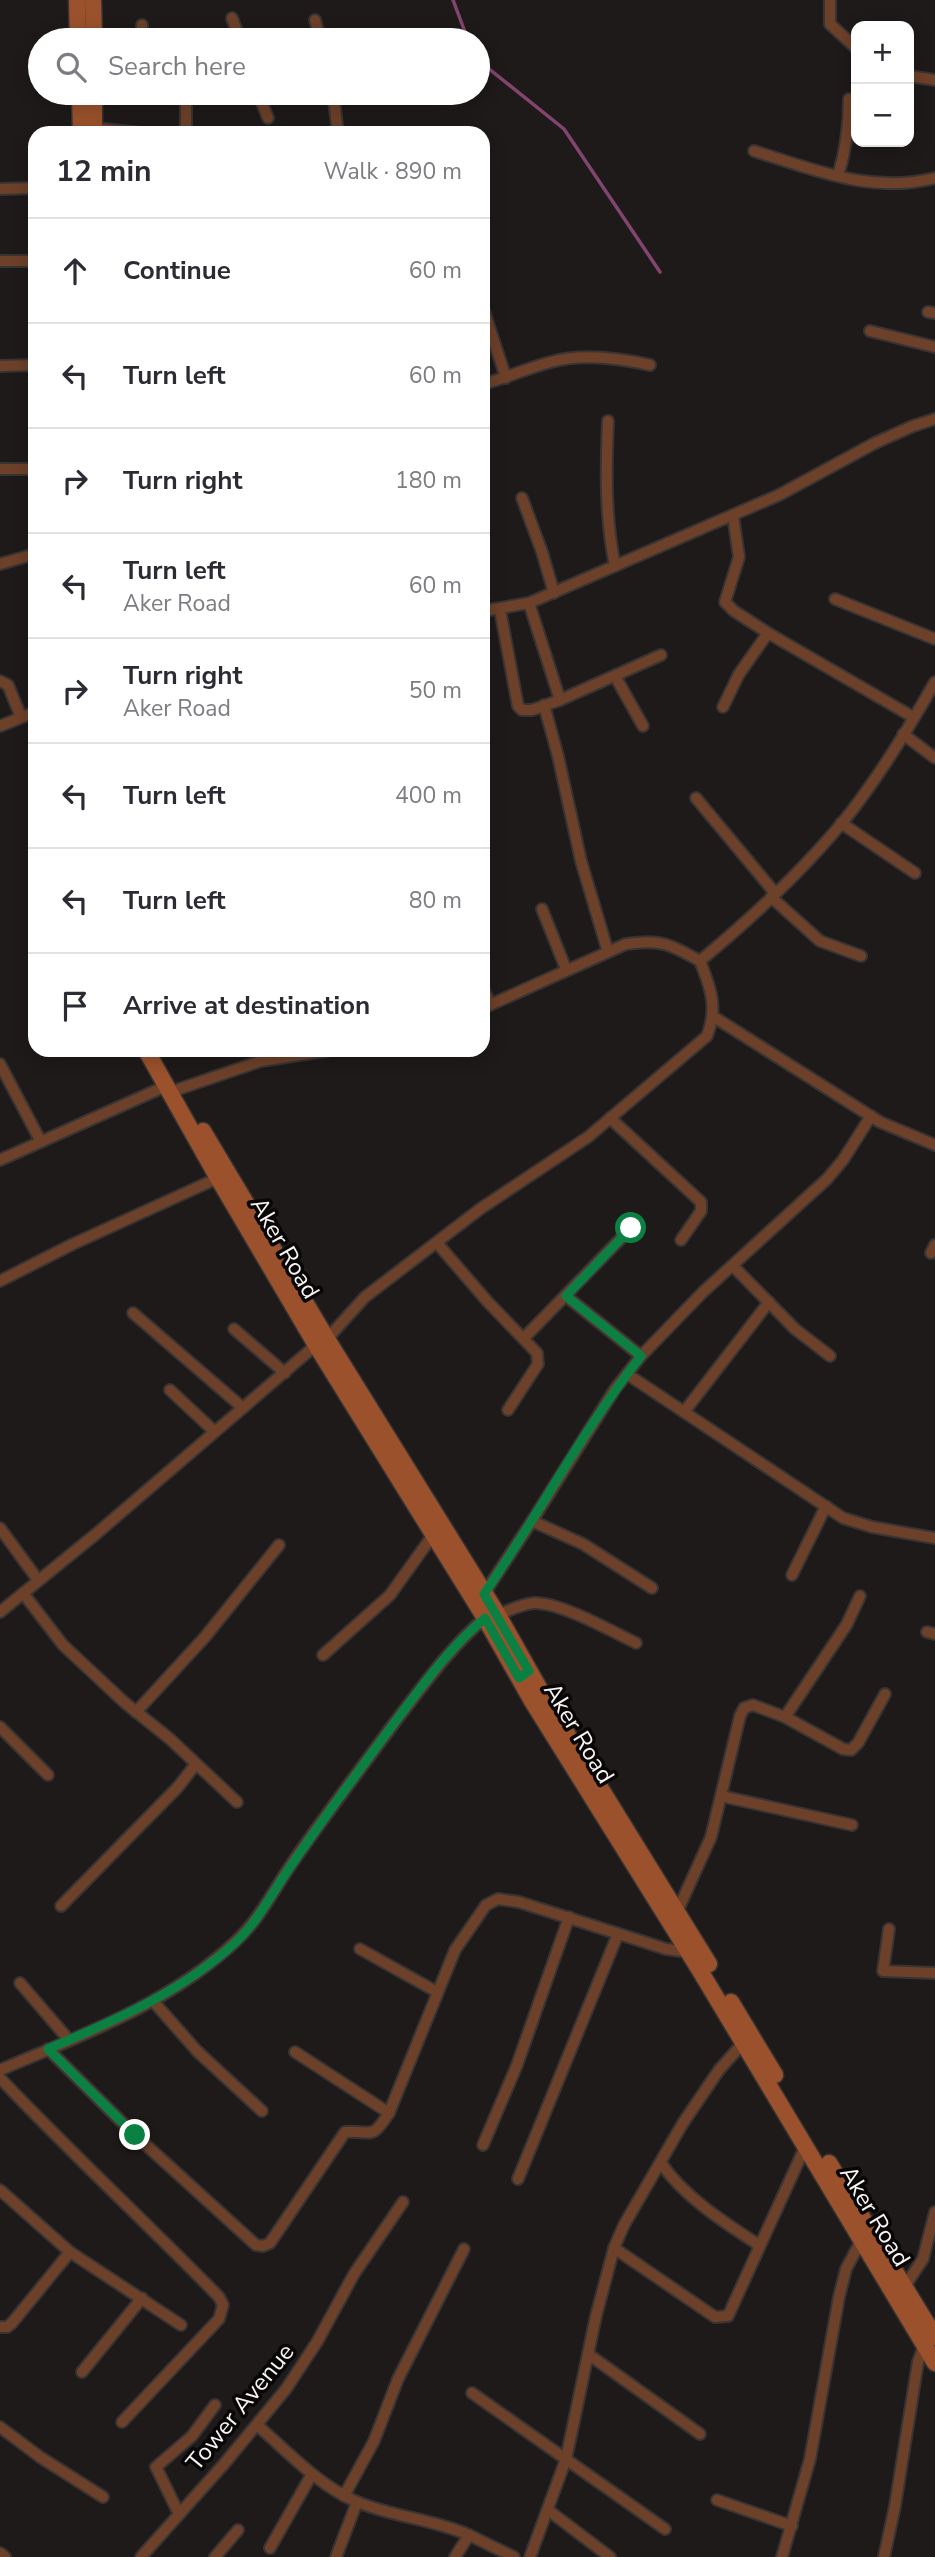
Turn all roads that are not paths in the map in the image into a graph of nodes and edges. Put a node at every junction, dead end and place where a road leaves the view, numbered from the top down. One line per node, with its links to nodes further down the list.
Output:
1 (78, 0): 7 (street)
2 (93, 0): 8 (street)
3 (830, 0): 12 (street)
4 (232, 18): 10 (street)
5 (315, 20): 11 (street)
6 (142, 24): 9 (street)
7 (78, 28)
8 (94, 28)
9 (142, 28)
10 (236, 28)
11 (317, 28)
12 (851, 43)
13 (914, 77): 14 (street)
14 (935, 80)
15 (849, 99): 27 (street)
16 (83, 105): 22 (street)
17 (93, 105): 23 (street)
18 (186, 105): 24 (street)
19 (263, 105): 21 (street)
20 (334, 105): 25 (street)
21 (268, 118)
22 (89, 126)
23 (91, 126)
24 (186, 126)
25 (337, 126)
26 (754, 151): 27 (street)
27 (838, 176): 28 (street)
28 (935, 178)
29 (28, 187): 30 (street)
30 (0, 189)
31 (0, 261): 32 (street)
32 (28, 261)
33 (490, 331): 39 (street)
34 (870, 331): 35 (street)
35 (935, 347)
36 (28, 365): 38 (street)
37 (650, 365): 39 (street)
38 (0, 366)
39 (506, 377): 40 (street)
40 (490, 382)
41 (935, 419): 46 (street)
42 (608, 421): 49 (street)
43 (0, 469): 44 (street)
44 (28, 469)
45 (522, 498): 50 (street)
46 (733, 516): 49 (street); 55 (street)
47 (28, 556): 48 (street)
48 (0, 564)
49 (615, 566): 50 (street)
50 (554, 593): 52 (street)
51 (835, 598): 56 (street)
52 (529, 603): 53 (street); 61 (street)
53 (500, 610): 54 (street); 62 (street)
54 (490, 611)
55 (768, 633): 63 (street); 66 (street)
56 (935, 639)
57 (661, 655): 58 (street)
58 (615, 676): 61 (street); 68 (street)
59 (0, 681): 65 (street)
60 (935, 682): 66 (street)
61 (560, 699): 62 (street)
62 (544, 705): 76 (street)
63 (723, 707)
64 (28, 714): 65 (street)
65 (21, 717): 67 (street)
66 (913, 717): 69 (street)
67 (0, 726)
68 (643, 726)
69 (903, 734): 70 (street); 72 (street)
70 (935, 758)
71 (696, 798): 74 (street)
72 (841, 822): 73 (street); 74 (street)
73 (915, 873)
74 (773, 895): 77 (street); 78 (street)
75 (542, 909): 79 (street)
76 (608, 952): 78 (street); 79 (street)
77 (861, 956)
78 (701, 961): 81 (street)
79 (566, 970): 80 (street)
80 (490, 1004)
81 (714, 1017): 87 (street); 88 (street)
82 (151, 1057): 86 (street, Aker Road)
83 (161, 1057): 86 (street, Aker Road)
84 (256, 1057): 86 (street)
85 (0, 1064): 89 (street)
86 (173, 1088): 89 (street); 92 (street, Aker Road); 103 (street, Aker Road)
87 (871, 1116): 90 (street); 96 (street)
88 (610, 1118): 94 (street); 95 (street)
89 (41, 1142): 91 (street)
90 (935, 1145)
91 (0, 1160)
92 (218, 1178): 97 (street); 103 (street, Aker Road)
93 (631, 1228): 98 (street)
94 (681, 1240)
95 (437, 1243): 102 (street); 103 (street)
96 (733, 1266): 99 (street); 104 (street)
97 (0, 1281)
98 (566, 1296): 102 (street); 104 (street)
99 (769, 1302): 105 (street); 111 (street)
100 (133, 1313): 109 (street)
101 (234, 1329): 106 (street)
102 (524, 1338): 110 (street)
103 (321, 1342): 106 (street); 116 (street, Aker Road); 123 (street, Aker Road)
104 (641, 1356): 107 (street)
105 (830, 1356)
106 (285, 1373): 109 (street)
107 (627, 1374): 111 (street); 114 (street)
108 (170, 1390): 112 (street)
109 (243, 1408): 112 (street)
110 (508, 1410)
111 (684, 1412): 113 (street)
112 (215, 1432): 120 (street)
113 (826, 1507): 117 (street); 119 (street)
114 (532, 1521): 121 (street); 123 (street)
115 (0, 1528): 120 (street)
116 (433, 1535): 126 (street, Aker Road); 128 (street)
117 (935, 1538)
118 (279, 1545): 131 (street)
119 (792, 1575)
120 (38, 1580): 122 (street)
121 (652, 1588)
122 (23, 1593): 125 (street); 131 (street)
123 (484, 1594): 126 (street, Aker Road)
124 (860, 1596): 132 (street)
125 (0, 1612)
126 (492, 1617): 127 (street); 129 (street, Aker Road); 149 (street)
127 (636, 1643)
128 (323, 1655)
129 (524, 1675): 140 (street, Aker Road); 145 (street, Aker Road)
130 (885, 1694): 132 (street)
131 (136, 1712): 134 (street)
132 (786, 1717): 136 (street)
133 (0, 1727): 135 (street)
134 (196, 1764): 137 (street); 139 (street)
135 (48, 1775)
136 (721, 1796): 138 (street); 140 (street)
137 (237, 1802)
138 (852, 1825)
139 (61, 1906)
140 (677, 1912): 156 (street, Aker Road)
141 (569, 1917): 143 (street); 148 (street); 159 (street)
142 (889, 1929): 146 (street)
143 (618, 1934): 145 (street); 162 (street)
144 (360, 1949): 148 (street)
145 (688, 1952): 151 (street, Aker Road)
146 (935, 1973)
147 (20, 1983): 150 (street)
148 (437, 1992): 158 (street)
149 (153, 2001): 150 (street); 157 (street)
150 (69, 2040): 152 (street)
151 (743, 2043): 156 (street, Aker Road); 161 (street)
152 (48, 2049): 154 (street); 158 (street)
153 (295, 2052): 158 (street)
154 (0, 2070)
155 (0, 2078): 181 (street)
156 (778, 2090): 160 (street, Aker Road); 171 (street, Aker Road)
157 (262, 2111)
158 (389, 2113)
159 (483, 2145)
160 (806, 2146): 166 (street, Aker Road); 167 (street)
161 (661, 2163): 167 (street); 168 (street)
162 (518, 2179)
163 (0, 2190): 170 (street)
164 (402, 2202): 182 (street, Tower Avenue)
165 (935, 2212): 171 (street)
166 (862, 2239): 175 (street, Aker Road); 193 (street)
167 (759, 2245): 168 (street)
168 (614, 2248): 176 (street)
169 (464, 2249): 187 (street)
170 (70, 2252): 172 (street); 174 (street)
171 (905, 2286): 175 (street, Aker Road)
172 (142, 2298): 173 (street); 178 (street)
173 (181, 2325)
174 (0, 2327)
175 (929, 2342): 177 (street, Aker Road); 208 (street)
176 (588, 2354): 184 (street); 185 (street)
177 (935, 2364)
178 (82, 2372)
179 (472, 2393): 185 (street)
180 (215, 2405): 192 (street)
181 (121, 2422)
182 (257, 2425): 186 (street); 192 (street, Tower Avenue)
183 (0, 2427): 188 (street)
184 (700, 2434)
185 (566, 2459): 191 (street); 194 (street)
186 (312, 2474): 187 (street); 197 (street)
187 (344, 2496): 190 (street)
188 (103, 2497)
189 (718, 2500): 193 (street)
190 (357, 2502): 196 (street); 202 (street)
191 (548, 2510): 205 (street); 206 (street)
192 (179, 2514): 200 (street, Tower Avenue)
193 (792, 2526): 207 (street)
194 (664, 2529)
195 (238, 2530): 201 (street)
196 (469, 2535): 203 (street); 204 (street)
197 (270, 2548)
198 (0, 2553): 199 (street)
199 (5, 2557)
200 (141, 2557)
201 (215, 2557)
202 (336, 2557)
203 (455, 2557)
204 (514, 2557)
205 (530, 2557)
206 (610, 2557)
207 (782, 2557)
208 (884, 2557)

